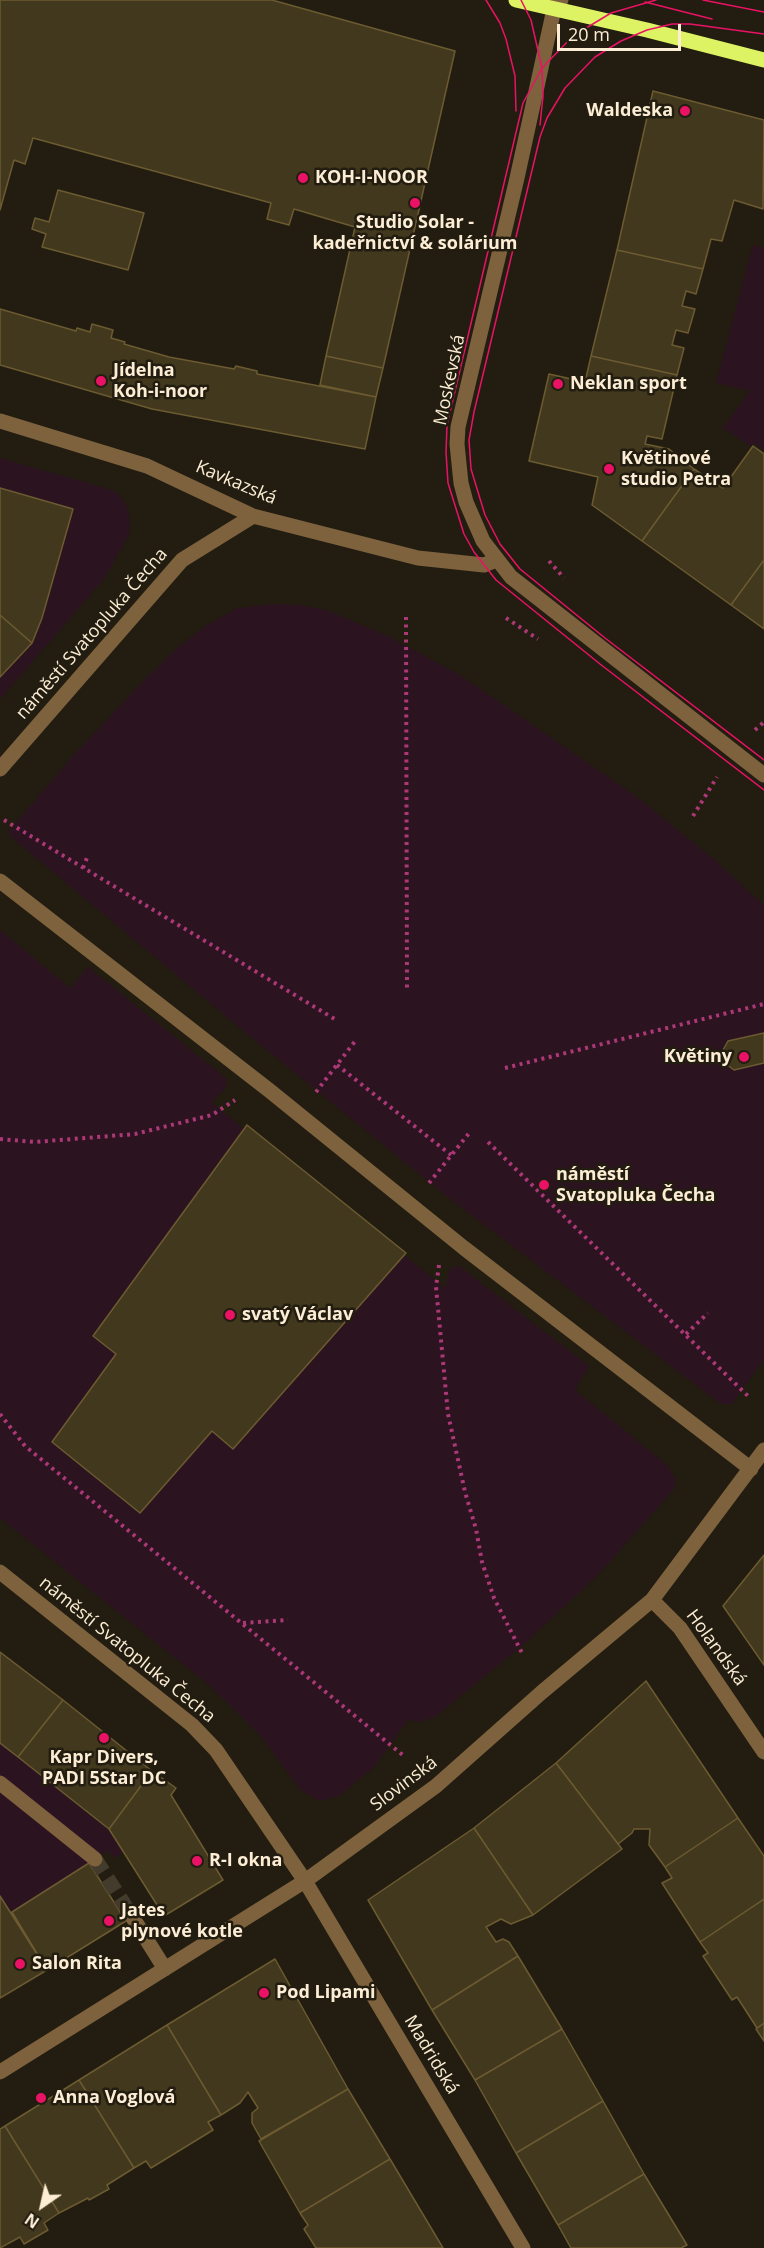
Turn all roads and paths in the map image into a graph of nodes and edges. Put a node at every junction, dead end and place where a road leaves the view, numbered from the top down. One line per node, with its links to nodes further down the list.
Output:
1 (516, 0): 2 (main road)
2 (556, 3): 3 (main road); 6 (street, Moskevská)
3 (764, 60)
4 (0, 421): 5 (street, Kavkazská)
5 (253, 516): 6 (street, Kavkazská); 12 (street, náměstí Svatopluka Čecha)
6 (496, 560): 13 (street, Moskevská)
7 (406, 617): 20 (path)
8 (506, 618): 9 (path)
9 (539, 640)
10 (764, 722): 11 (path)
11 (755, 730)
12 (0, 769)
13 (764, 775)
14 (719, 778): 15 (path)
15 (693, 816)
16 (4, 820): 18 (path)
17 (88, 855): 18 (path)
18 (83, 868): 22 (path)
19 (0, 880): 26 (street)
20 (407, 991)
21 (764, 1005): 25 (path)
22 (338, 1021)
23 (356, 1041): 24 (path)
24 (337, 1065): 27 (path); 31 (path)
25 (505, 1068)
26 (260, 1083): 27 (street); 29 (path)
27 (298, 1114): 32 (street)
28 (470, 1132): 31 (path)
29 (0, 1139)
30 (488, 1142): 35 (path)
31 (451, 1155): 32 (path)
32 (411, 1206): 33 (street)
33 (442, 1231): 39 (street); 44 (path)
34 (708, 1313): 35 (path)
35 (686, 1334): 36 (path)
36 (750, 1398)
37 (0, 1414): 43 (path)
38 (764, 1450): 39 (street, Slovinská)
39 (751, 1469): 41 (street, Slovinská)
40 (0, 1572): 49 (street, náměstí Svatopluka Čecha)
41 (652, 1600): 45 (street, Holandská); 49 (street, Slovinská)
42 (288, 1620): 43 (path)
43 (242, 1624): 46 (path)
44 (522, 1653)
45 (764, 1752)
46 (404, 1756)
47 (0, 1783): 48 (street)
48 (95, 1859)
49 (305, 1881): 51 (street, Slovinská); 53 (street, Madridská)
50 (134, 1918): 51 (street)
51 (165, 1969): 52 (street, Slovinská)
52 (0, 2072)
53 (523, 2248)

